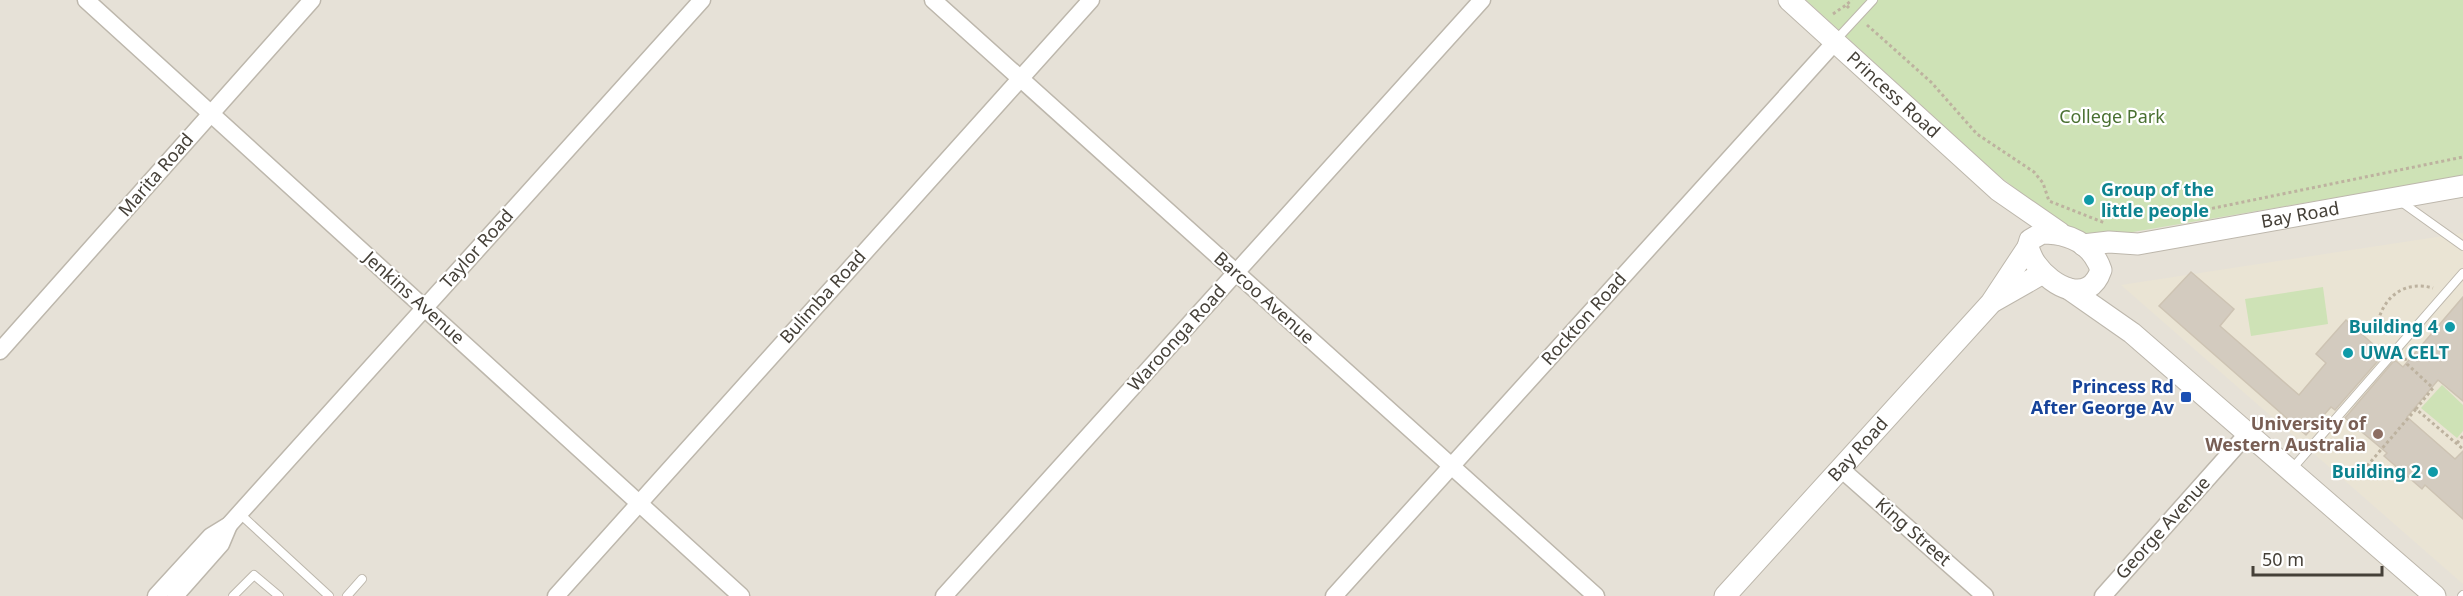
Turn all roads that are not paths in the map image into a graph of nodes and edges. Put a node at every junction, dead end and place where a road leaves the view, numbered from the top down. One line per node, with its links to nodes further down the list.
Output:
1 (86, 0): 11 (street, Jenkins Avenue)
2 (312, 0): 11 (street, Marita Road)
3 (702, 0): 26 (street, Taylor Road)
4 (933, 0): 10 (street, Barcoo Avenue)
5 (1091, 0): 10 (street, Bulimba Road)
6 (1482, 0): 20 (street, Waroonga Road)
7 (1789, 0): 9 (street, Princess Road)
8 (1873, 0): 9 (lane)
9 (1835, 42): 13 (street, Princess Road); 30 (street, Rockton Road)
10 (1019, 79): 20 (street, Barcoo Avenue); 33 (street, Bulimba Road)
11 (211, 112): 26 (street, Jenkins Avenue); 28 (street, Marita Road)
12 (2463, 186): 14 (street, Bay Road)
13 (1998, 190): 15 (street, Princess Road); 16 (street, Princess Road)
14 (2396, 198): 17 (street, Bay Road); 19 (lane)
15 (2060, 233): 16 (street); 18 (street)
16 (2029, 244): 21 (street); 25 (street, Bay Road)
17 (2138, 244): 18 (street, Bay Road); 23 (street, Bay Road)
18 (2083, 245): 23 (street)
19 (2463, 246)
20 (1236, 272): 30 (street, Barcoo Avenue); 44 (street, Waroonga Road)
21 (2043, 273): 24 (street); 25 (street, Bay Road)
22 (2463, 273): 32 (lane)
23 (2097, 278): 24 (street); 27 (street)
24 (2069, 289): 27 (street)
25 (1991, 303): 31 (street, Bay Road)
26 (424, 307): 33 (street, Jenkins Avenue); 34 (street, Taylor Road)
27 (2132, 333): 29 (street)
28 (0, 351)
29 (2248, 433): 32 (street); 49 (street, George Avenue)
30 (1451, 466): 45 (street, Rockton Road); 46 (street, Barcoo Avenue)
31 (1841, 469): 47 (street, Bay Road); 48 (street, King Street)
32 (2290, 470): 50 (street)
33 (638, 502): 42 (street, Bulimba Road); 43 (street, Jenkins Avenue)
34 (234, 519): 36 (street, Taylor Road); 37 (street, Taylor Road); 40 (lane)
35 (362, 579): 41 (lane)
36 (156, 596)
37 (175, 596)
38 (233, 596): 39 (lane)
39 (279, 596)
40 (329, 596)
41 (347, 596)
42 (556, 596)
43 (741, 596)
44 (944, 596)
45 (1334, 596)
46 (1596, 596)
47 (1725, 596)
48 (1985, 596)
49 (2103, 596)
50 (2435, 596)

